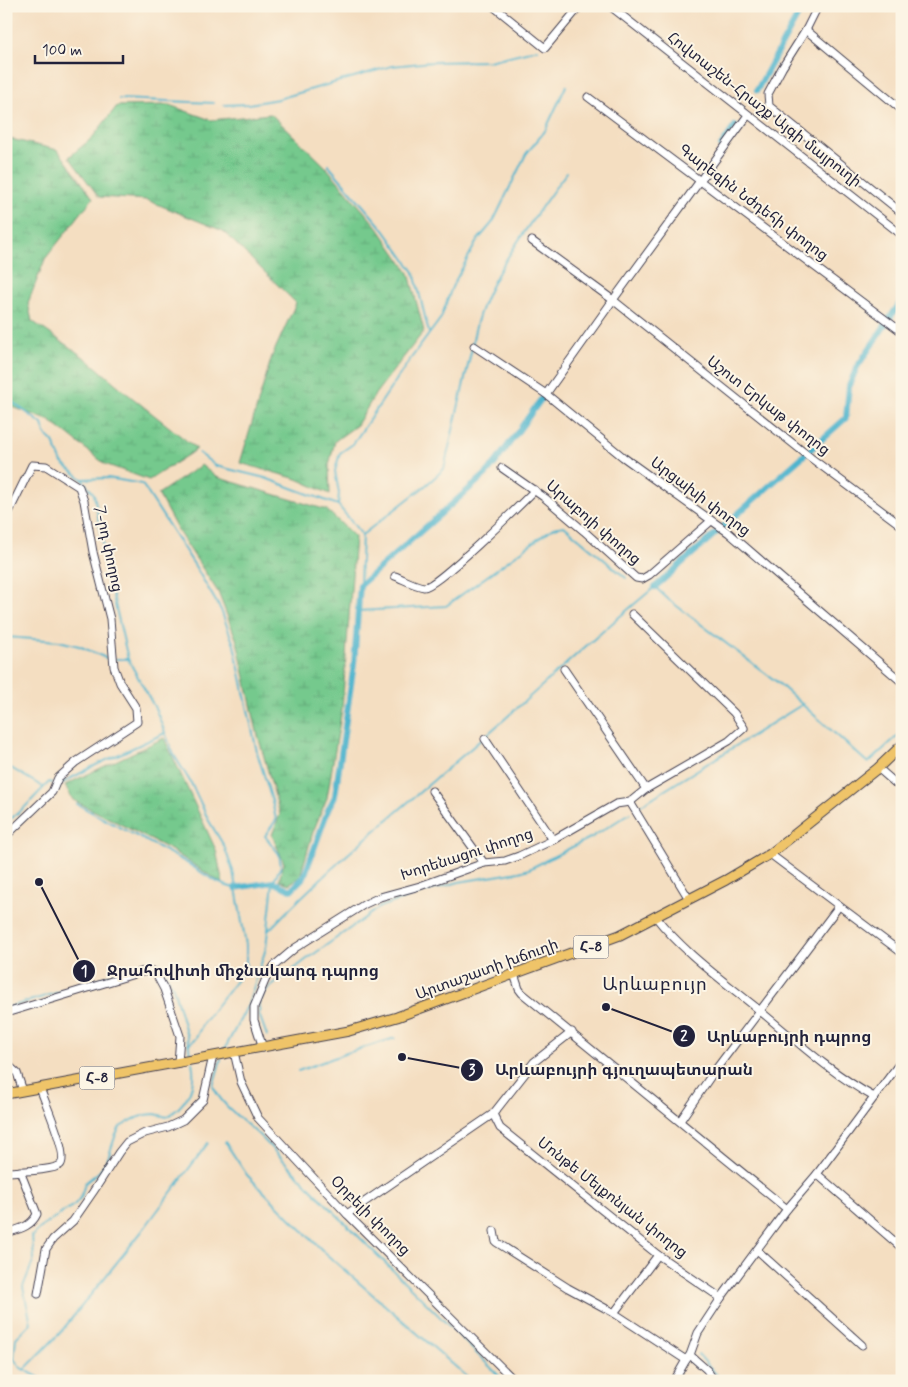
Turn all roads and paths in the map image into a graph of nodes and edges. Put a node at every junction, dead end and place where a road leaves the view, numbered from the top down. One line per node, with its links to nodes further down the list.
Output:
1 (493, 6): 2 (street)
2 (580, 6)
3 (610, 6): 8 (street, Հովտաշեն-Հրաշք Այգի մայրուղի)
4 (818, 6): 5 (street)
5 (806, 30): 7 (street); 10 (street)
6 (588, 97): 9 (street, Գարեգին Նժդեհի փողոց)
7 (902, 110)
8 (748, 115): 9 (street); 11 (street, Հովտաշեն-Հրաշք Այգի մայրուղի)
9 (701, 180): 13 (street); 14 (street, Գարեգին Նժդեհի փողոց)
10 (902, 213)
11 (902, 235)
12 (532, 240): 13 (street)
13 (613, 300): 16 (street); 21 (street, Աշոտ Երկաթ փողոց)
14 (902, 332)
15 (474, 346): 16 (street, Արցախի փողոց)
16 (546, 394): 20 (street, Արցախի փողոց)
17 (502, 468): 18 (street, Արաբոյի փողոց)
18 (535, 490): 20 (street, Արաբոյի փողոց); 22 (street)
19 (6, 518): 33 (street, 7-րդ փողոց)
20 (714, 523): 25 (street, Արցախի փողոց)
21 (902, 526)
22 (395, 576)
23 (632, 614): 29 (street, Խորենացու փողոց)
24 (564, 669): 29 (street)
25 (902, 682)
26 (486, 740): 34 (street)
27 (902, 745): 28 (main road, Արտաշատի խճուղի / Հ-8)
28 (878, 768): 30 (street); 35 (main road, Արտաշատի խճուղի / Հ-8)
29 (646, 789): 32 (street, Խորենացու փողոց)
30 (902, 789)
31 (432, 791): 36 (street)
32 (630, 802): 34 (street, Խորենացու փողոց); 37 (street)
33 (6, 836)
34 (553, 840): 36 (street, Խորենացու փողոց)
35 (770, 854): 37 (main road, Արտաշատի խճուղի / Հ-8); 38 (street)
36 (484, 863): 45 (street, Խորենացու փողոց)
37 (689, 898): 39 (main road, Արտաշատի խճուղի / Հ-8)
38 (839, 906): 40 (street); 42 (street)
39 (655, 916): 41 (main road, Արտաշատի խճուղի / Հ-8); 42 (street)
40 (902, 953)
41 (514, 974): 44 (street); 45 (main road, Արտաշատի խճուղի / Հ-8)
42 (760, 1011): 54 (street); 56 (street)
43 (6, 1012): 50 (street)
44 (572, 1032): 55 (street); 56 (street)
45 (263, 1048): 46 (main road, Արտաշատի խճուղի / Հ-8)
46 (234, 1052): 47 (main road, Հ-8); 61 (street, Օրբելի փողոց)
47 (213, 1056): 50 (main road, Հ-8); 67 (street)
48 (902, 1060): 54 (street)
49 (6, 1063): 52 (street)
50 (178, 1063): 51 (main road, Հ-8)
51 (40, 1088): 52 (main road, Հ-8); 57 (street)
52 (23, 1091): 53 (main road, Հ-8)
53 (6, 1094)
54 (874, 1097): 59 (street)
55 (493, 1114): 61 (street); 66 (street, Մոնթե Մելքոնյան փողոց)
56 (680, 1121): 60 (street)
57 (20, 1171): 58 (street); 63 (street)
58 (6, 1172)
59 (817, 1174): 60 (street); 64 (street)
60 (787, 1209): 65 (street)
61 (347, 1214): 72 (street, Օրբելի փողոց)
62 (494, 1231): 69 (street)
63 (6, 1232)
64 (902, 1248)
65 (757, 1250): 68 (street); 70 (street)
66 (658, 1255): 68 (street, Մոնթե Մելքոնյան փողոց); 69 (street)
67 (38, 1294)
68 (721, 1298): 71 (street)
69 (614, 1313): 71 (street)
70 (862, 1345)
71 (688, 1358): 73 (street); 74 (street)
72 (516, 1381)
73 (674, 1381)
74 (714, 1381)

